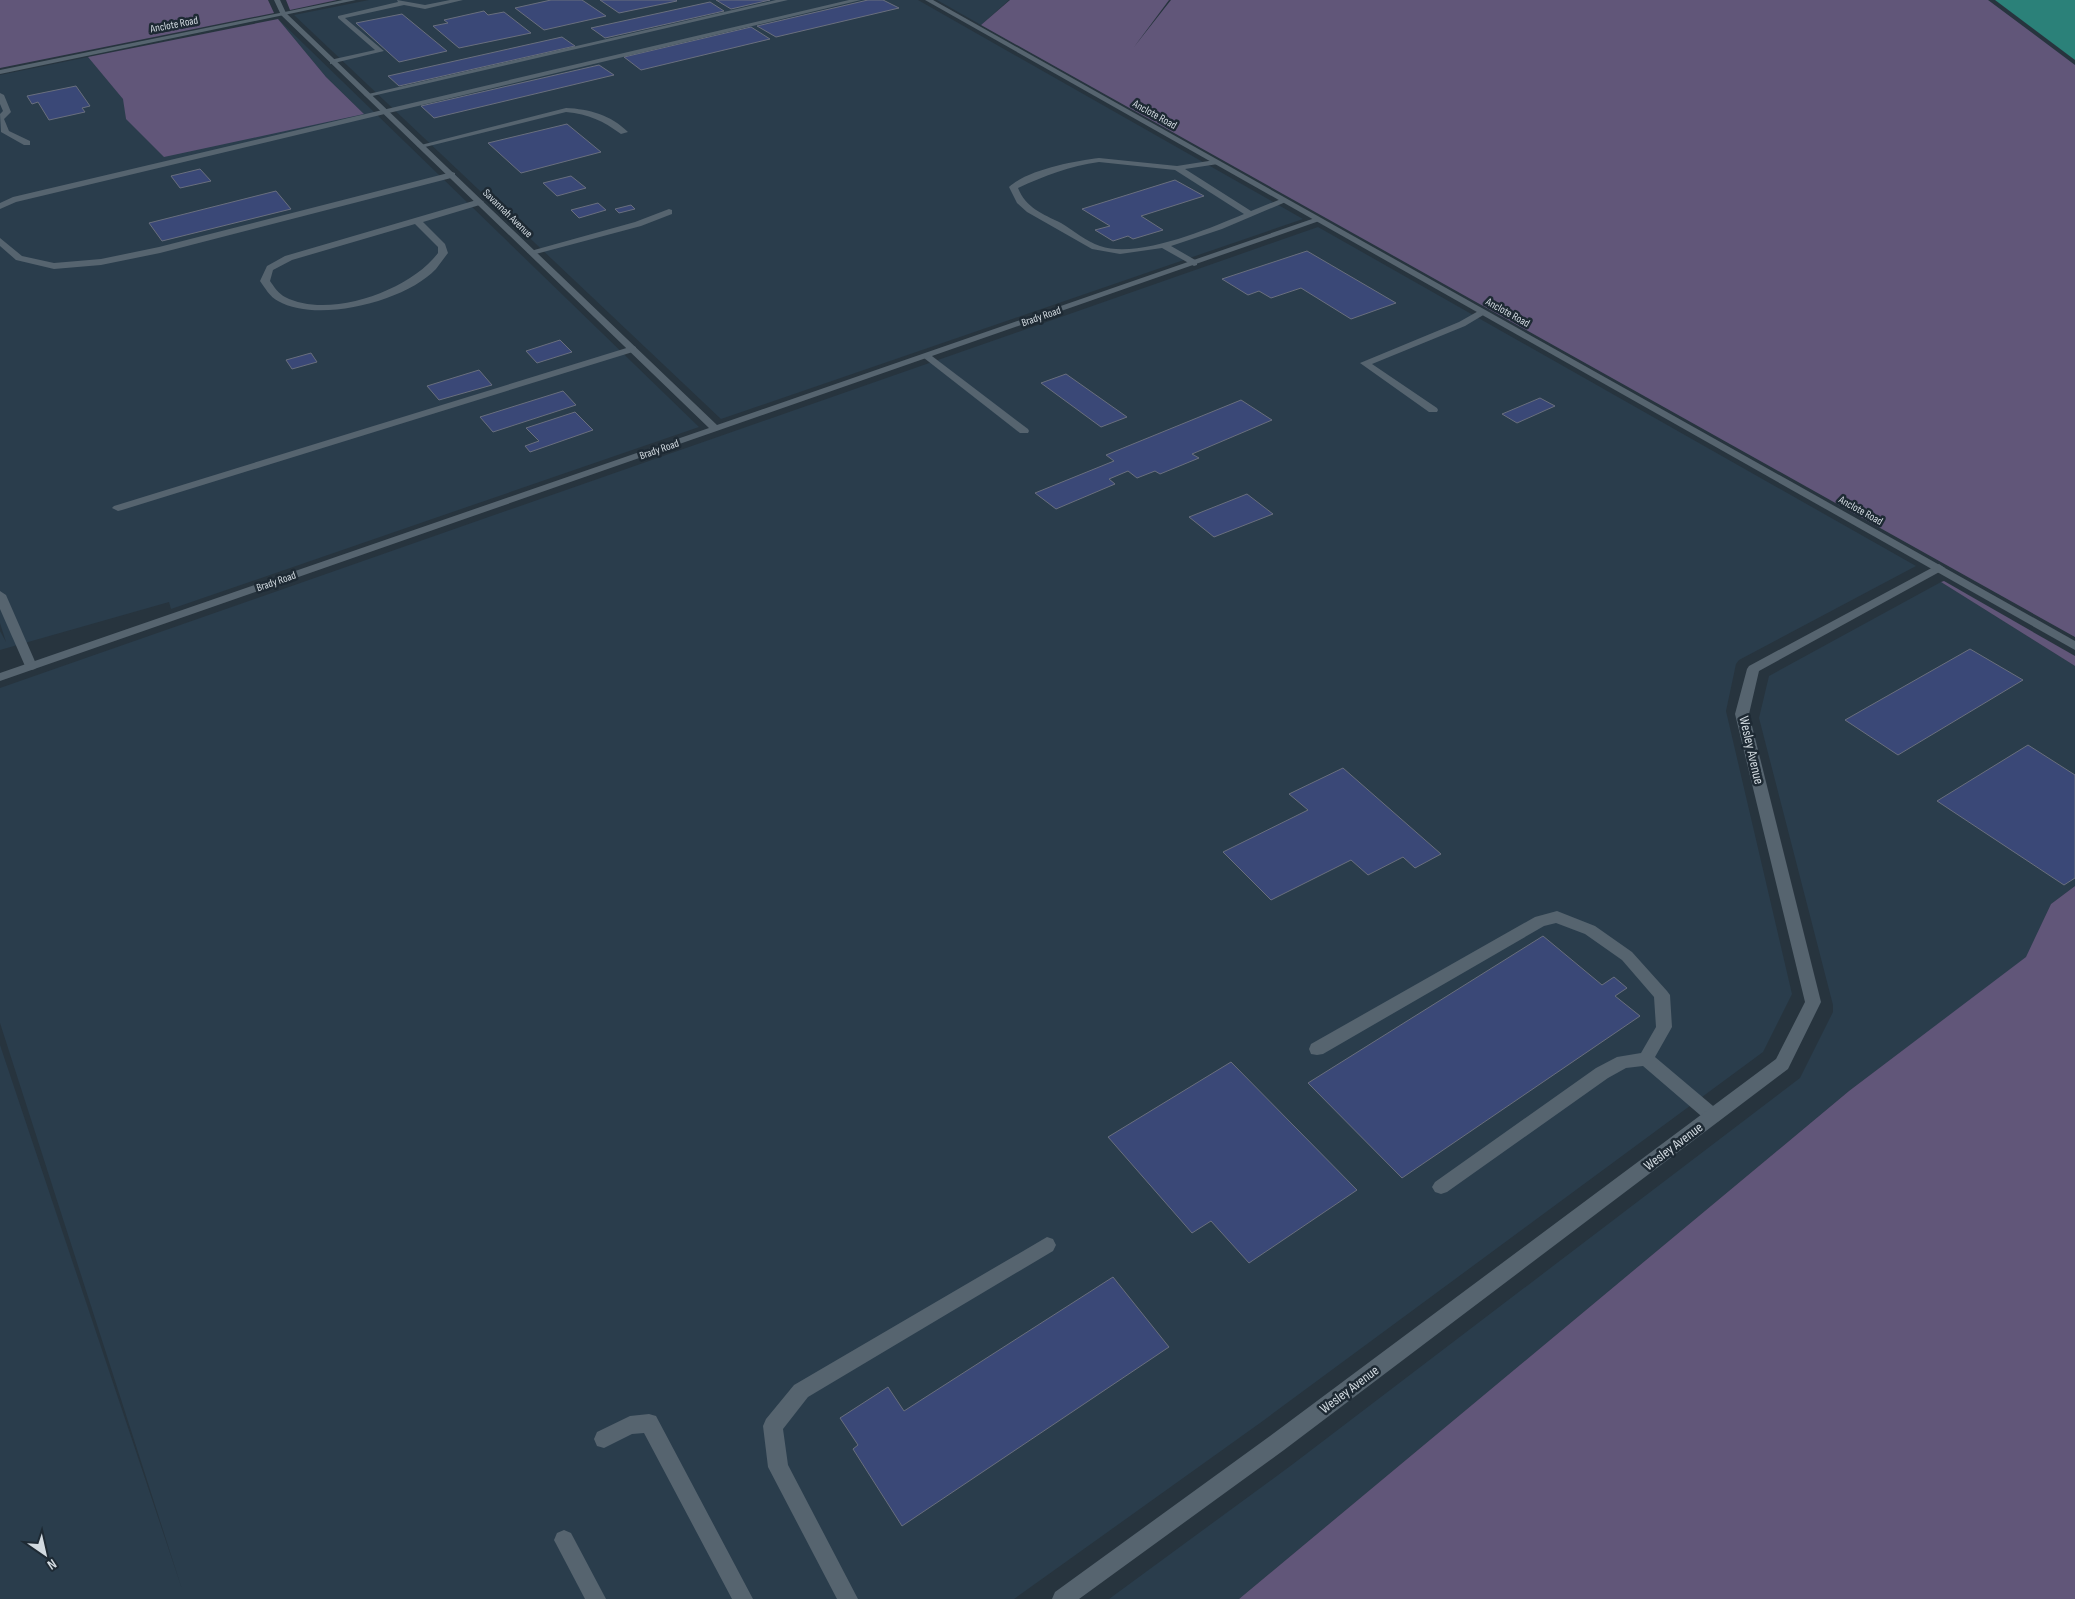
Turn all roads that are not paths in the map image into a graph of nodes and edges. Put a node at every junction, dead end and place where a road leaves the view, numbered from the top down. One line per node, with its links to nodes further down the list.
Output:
1 (277, 0): 8 (street, Savannah Avenue)
2 (353, 0): 8 (street, Anclote Road)
3 (460, 0): 7 (street)
4 (785, 0): 12 (street)
5 (858, 0): 13 (street)
6 (928, 0): 17 (street, Anclote Road)
7 (402, 2): 9 (street)
8 (284, 14): 9 (street, Savannah Avenue); 10 (street, Anclote Road)
9 (333, 62): 12 (street, Savannah Avenue)
10 (0, 72)
11 (0, 95): 15 (street)
12 (368, 95): 13 (street, Savannah Avenue)
13 (385, 111): 16 (street, Savannah Avenue); 22 (street)
14 (624, 132): 16 (street)
15 (27, 143)
16 (421, 146): 19 (street, Savannah Avenue)
17 (1214, 162): 18 (street); 20 (street, Anclote Road)
18 (1177, 168): 24 (street); 28 (street)
19 (452, 176): 21 (street, Savannah Avenue); 27 (street)
20 (1284, 201): 24 (street); 25 (street, Anclote Road)
21 (480, 202): 26 (street); 29 (street, Savannah Avenue)
22 (0, 206)
23 (668, 212): 29 (street)
24 (1249, 214): 28 (street)
25 (1318, 220): 30 (street, Brady Road); 31 (street, Anclote Road)
26 (418, 221): 26 (street)
27 (0, 241)
28 (1164, 246): 30 (street)
29 (532, 252): 32 (street, Savannah Avenue)
30 (1194, 263): 33 (street, Brady Road)
31 (1482, 312): 34 (street); 38 (street, Anclote Road)
32 (633, 350): 35 (street, Savannah Avenue); 37 (street)
33 (928, 356): 35 (street, Brady Road); 36 (street)
34 (1433, 410)
35 (716, 429): 41 (street, Brady Road)
36 (1024, 431)
37 (118, 508)
38 (1939, 568): 40 (street, Anclote Road); 45 (street, Wesley Avenue)
39 (0, 594): 41 (street)
40 (2075, 646)
41 (31, 666): 42 (street, Brady Road)
42 (0, 677)
43 (1317, 1049): 44 (street)
44 (1646, 1059): 45 (street); 46 (street)
45 (1713, 1116): 53 (street, Wesley Avenue)
46 (1441, 1187)
47 (1048, 1246): 52 (street)
48 (604, 1438): 51 (street)
49 (564, 1540): 50 (street)
50 (596, 1599)
51 (743, 1599)
52 (848, 1599)
53 (1062, 1599)

